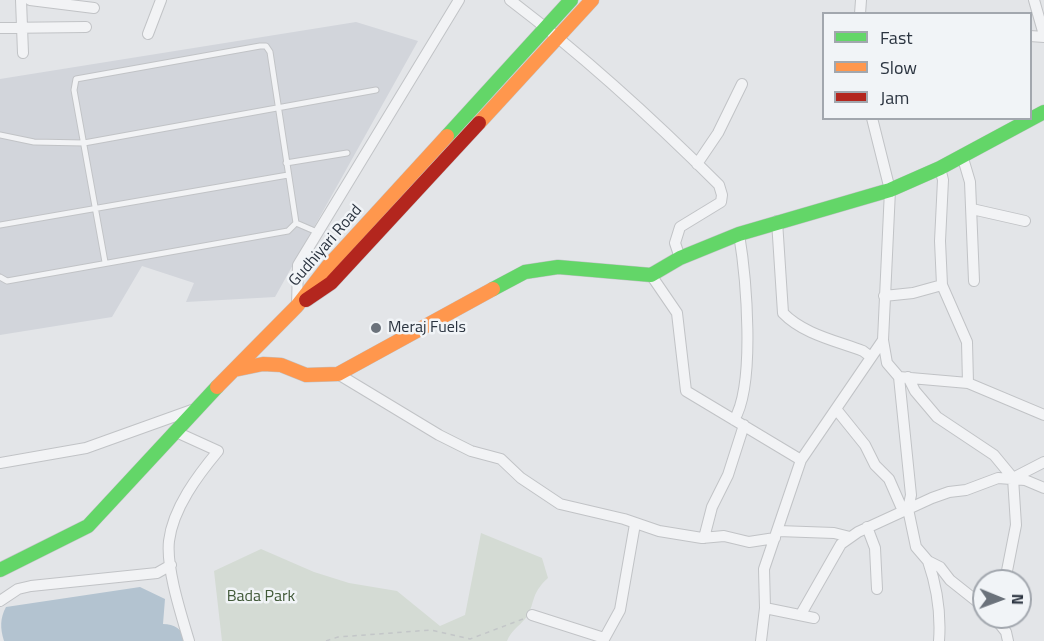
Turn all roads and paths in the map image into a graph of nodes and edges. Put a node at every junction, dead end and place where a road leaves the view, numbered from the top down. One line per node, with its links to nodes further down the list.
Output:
1 (21, 0): 10 (street)
2 (30, 0): 9 (street)
3 (161, 0): 14 (street)
4 (459, 0): 38 (street)
5 (510, 0): 12 (street)
6 (571, 0): 12 (street, Gudhiyari Road)
7 (592, 0): 16 (street, Gudhiyari Road)
8 (1034, 0): 15 (street)
9 (94, 8)
10 (22, 27): 11 (street); 13 (street); 17 (street)
11 (86, 27)
12 (546, 27): 16 (street); 47 (street, Gudhiyari Road)
13 (0, 28)
14 (148, 34)
15 (1044, 36)
16 (557, 37): 28 (street); 47 (street, Gudhiyari Road)
17 (23, 53)
18 (742, 84): 28 (street)
19 (376, 90): 20 (lane)
20 (277, 107): 24 (lane); 24 (lane); 27 (lane)
21 (872, 120): 31 (street)
22 (1027, 120): 26 (street)
23 (0, 135): 24 (lane)
24 (84, 143): 32 (lane)
25 (347, 153): 27 (lane)
26 (962, 155): 29 (street); 33 (street)
27 (286, 163): 30 (lane)
28 (698, 164): 40 (street)
29 (939, 168): 31 (street); 45 (street)
30 (288, 175): 32 (lane); 36 (lane)
31 (890, 190): 34 (street); 46 (street)
32 (95, 208): 37 (lane); 41 (lane)
33 (972, 209): 35 (street); 44 (street)
34 (777, 221): 39 (street); 49 (street)
35 (1025, 221)
36 (296, 223): 38 (lane); 41 (lane)
37 (0, 225)
38 (317, 232): 47 (street)
39 (739, 234): 40 (street); 57 (street)
40 (680, 258): 42 (street)
41 (105, 262): 43 (lane)
42 (651, 275): 51 (street); 57 (street)
43 (0, 277)
44 (974, 281)
45 (942, 285): 46 (street); 53 (street)
46 (884, 296): 48 (street)
47 (297, 306): 50 (street)
48 (883, 340): 49 (street); 52 (street)
49 (871, 357): 55 (street)
50 (234, 370): 51 (street); 54 (street)
51 (338, 374): 65 (street)
52 (903, 377): 53 (street); 62 (street); 64 (street)
53 (968, 382): 56 (street)
54 (195, 409): 58 (street); 61 (street)
55 (836, 409): 59 (street); 64 (street)
56 (1044, 415)
57 (739, 422): 59 (street); 69 (street)
58 (174, 431): 71 (street); 73 (street)
59 (801, 460): 67 (street)
60 (1044, 462): 62 (street)
61 (0, 463)
62 (1013, 478): 63 (street); 64 (street); 72 (street)
63 (1044, 488)
64 (906, 510): 66 (street); 70 (street)
65 (635, 524): 69 (street); 83 (street)
66 (867, 527): 68 (street); 74 (street)
67 (776, 535): 68 (street); 69 (street); 77 (street)
68 (850, 537): 78 (street)
69 (704, 538)
70 (928, 561): 75 (street); 89 (street)
71 (171, 565): 76 (street); 84 (street)
72 (1007, 569)
73 (0, 570)
74 (877, 589)
75 (972, 597)
76 (0, 601)
77 (765, 608): 78 (street); 88 (street)
78 (801, 614): 80 (street)
79 (532, 615): 82 (path); 83 (street)
80 (814, 618)
81 (338, 637): 82 (path); 85 (path); 86 (path)
82 (470, 639): 87 (path)
83 (604, 640)
84 (189, 641)
85 (326, 641)
86 (338, 641)
87 (467, 641)
88 (760, 641)
89 (939, 641)

